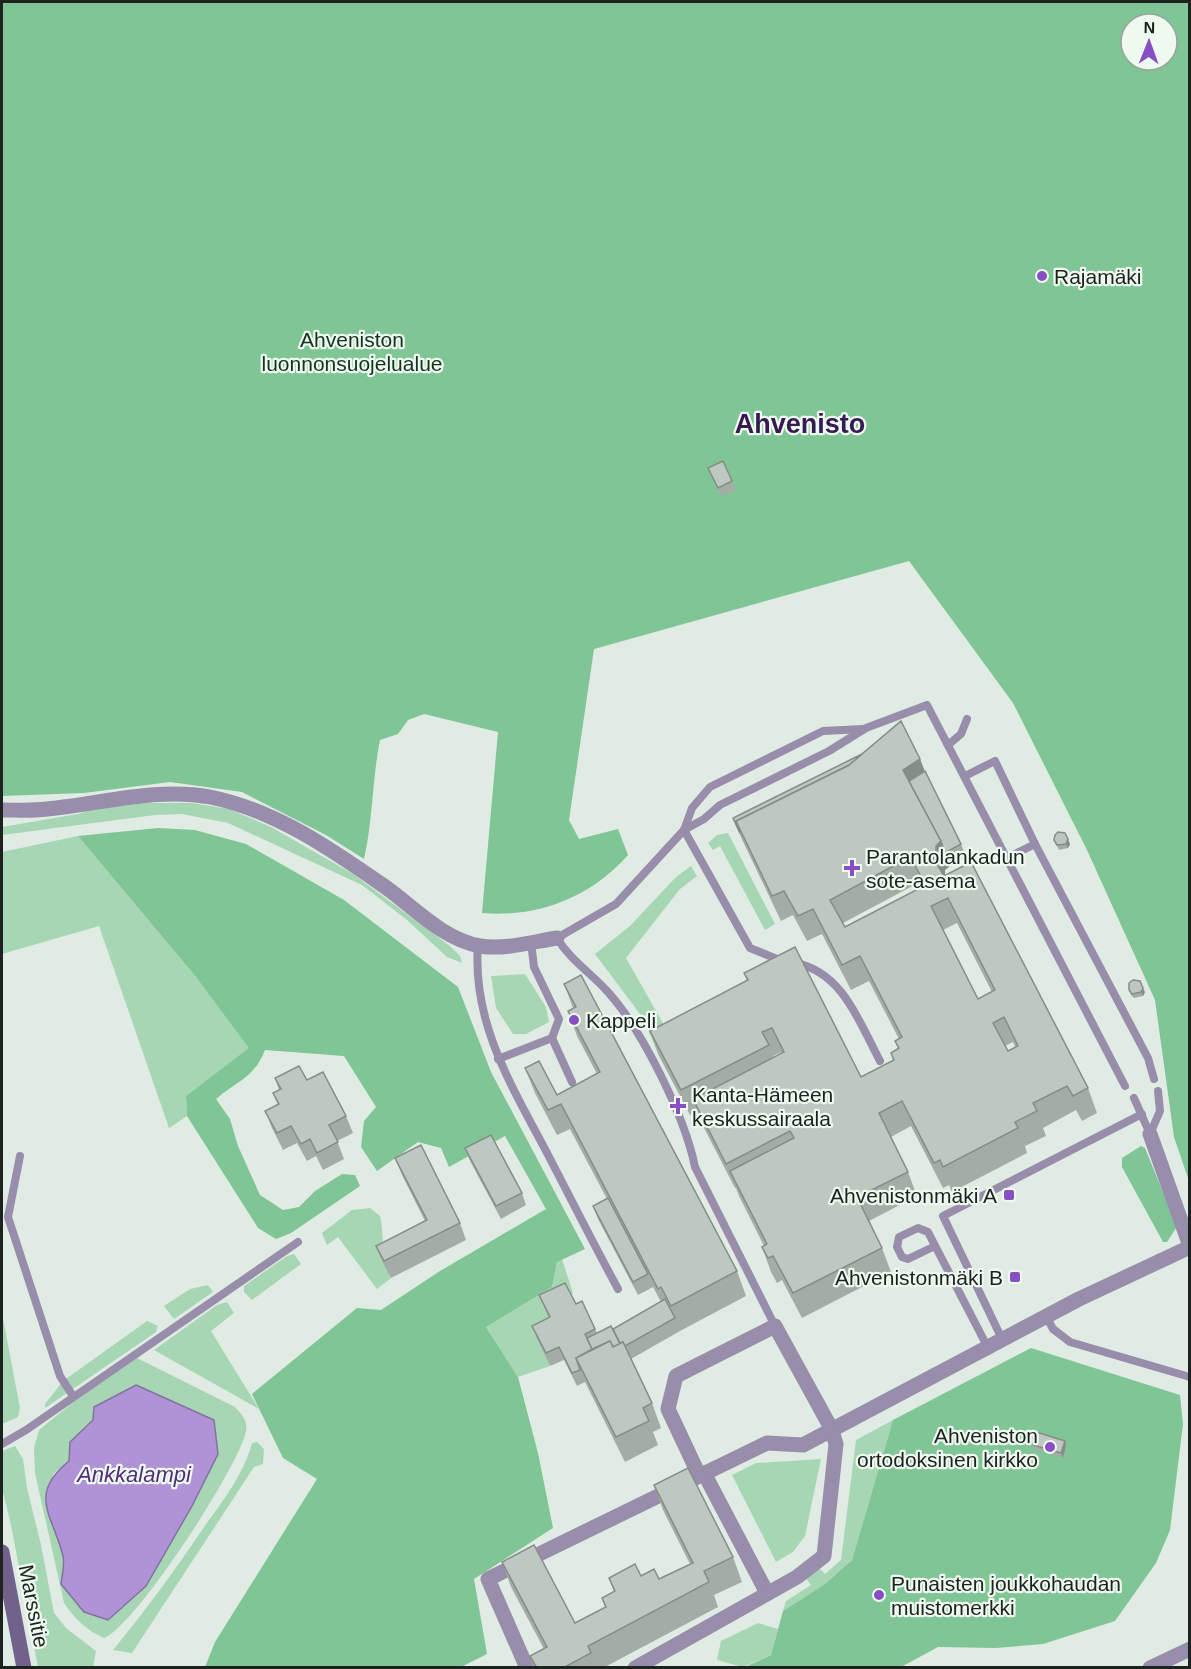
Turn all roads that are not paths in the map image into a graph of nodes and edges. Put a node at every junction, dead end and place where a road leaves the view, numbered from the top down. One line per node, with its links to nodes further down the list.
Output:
1 (967, 719): 3 (lane)
2 (866, 728): 3 (lane); 6 (lane); 6 (lane)
3 (948, 745): 4 (lane)
4 (965, 776): 7 (lane); 8 (lane)
5 (2, 810): 11 (street)
6 (684, 830): 9 (lane); 14 (lane)
7 (1035, 844): 8 (lane); 15 (lane)
8 (1007, 858): 17 (lane)
9 (557, 938): 10 (street); 28 (lane)
10 (531, 942): 11 (street); 12 (lane)
11 (478, 945): 13 (lane)
12 (552, 1038): 13 (lane); 16 (lane)
13 (498, 1059): 26 (lane)
14 (880, 1061)
15 (1154, 1079)
16 (572, 1082)
17 (1125, 1086)
18 (1158, 1091): 21 (lane)
19 (1134, 1098): 20 (lane)
20 (1142, 1114): 21 (lane); 29 (lane)
21 (1150, 1134): 25 (street)
22 (20, 1156): 32 (lane)
23 (298, 1242): 32 (lane)
24 (935, 1246): 24 (lane); 30 (lane)
25 (1190, 1246): 27 (street)
26 (618, 1289)
27 (1046, 1316): 29 (street); 31 (lane)
28 (775, 1326): 33 (street); 35 (street)
29 (1002, 1339): 30 (street)
30 (987, 1346): 33 (street)
31 (1190, 1377)
32 (73, 1396): 34 (lane)
33 (831, 1428): 35 (street); 37 (street)
34 (2, 1444)
35 (702, 1474): 37 (street); 41 (street)
36 (2, 1552): 40 (main road, Marssitie)
37 (767, 1593): 42 (street)
38 (1190, 1649): 39 (street)
39 (1160, 1666)
40 (24, 1668)
41 (527, 1668)
42 (634, 1668)

